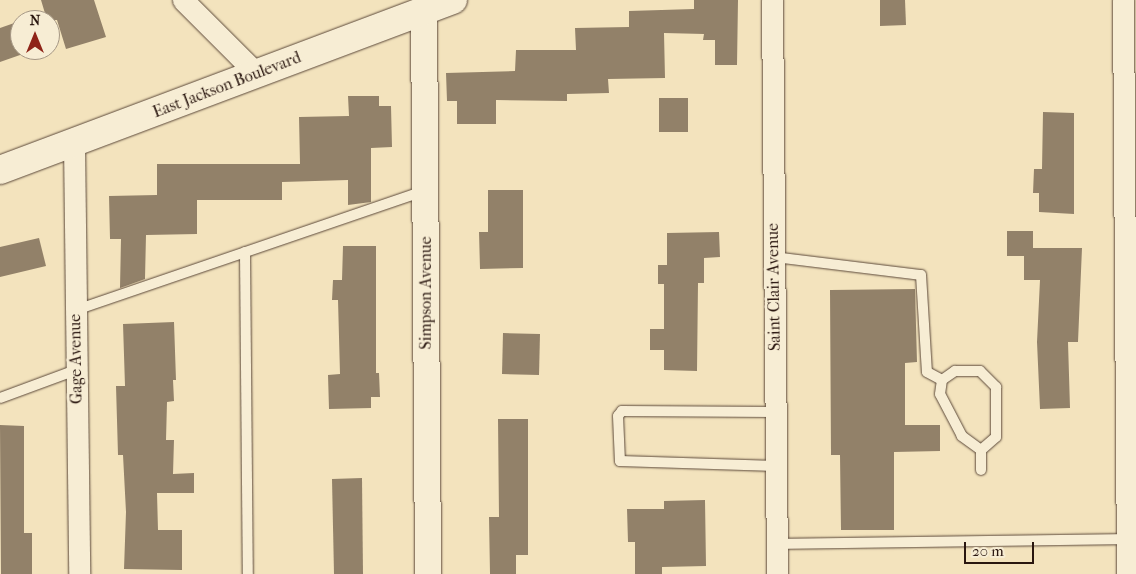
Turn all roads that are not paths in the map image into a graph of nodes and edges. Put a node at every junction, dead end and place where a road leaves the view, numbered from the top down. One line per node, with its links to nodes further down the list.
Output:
1 (183, 0): 5 (street)
2 (772, 0): 10 (street, Saint Clair Avenue)
3 (1123, 0): 19 (street)
4 (440, 4): 5 (main road, East Jackson Boulevard); 8 (street, Simpson Avenue)
5 (256, 73): 6 (main road, East Jackson Boulevard)
6 (74, 143): 7 (main road, East Jackson Boulevard); 11 (street, Gage Avenue)
7 (0, 170)
8 (425, 190): 9 (lane); 24 (street, Simpson Avenue)
9 (245, 252): 11 (lane); 23 (lane)
10 (774, 257): 13 (lane); 15 (street, Saint Clair Avenue)
11 (76, 310): 12 (street, Gage Avenue)
12 (76, 370): 14 (lane); 22 (street, Gage Avenue)
13 (942, 380): 16 (lane); 16 (lane)
14 (0, 398)
15 (776, 412): 17 (street, Saint Clair Avenue); 17 (lane)
16 (981, 450): 18 (lane)
17 (776, 466): 20 (street, Saint Clair Avenue)
18 (981, 470)
19 (1127, 539): 20 (lane); 21 (street)
20 (777, 544): 25 (street, Saint Clair Avenue)
21 (1130, 570)
22 (79, 574)
23 (248, 574)
24 (428, 574)
25 (777, 574)

